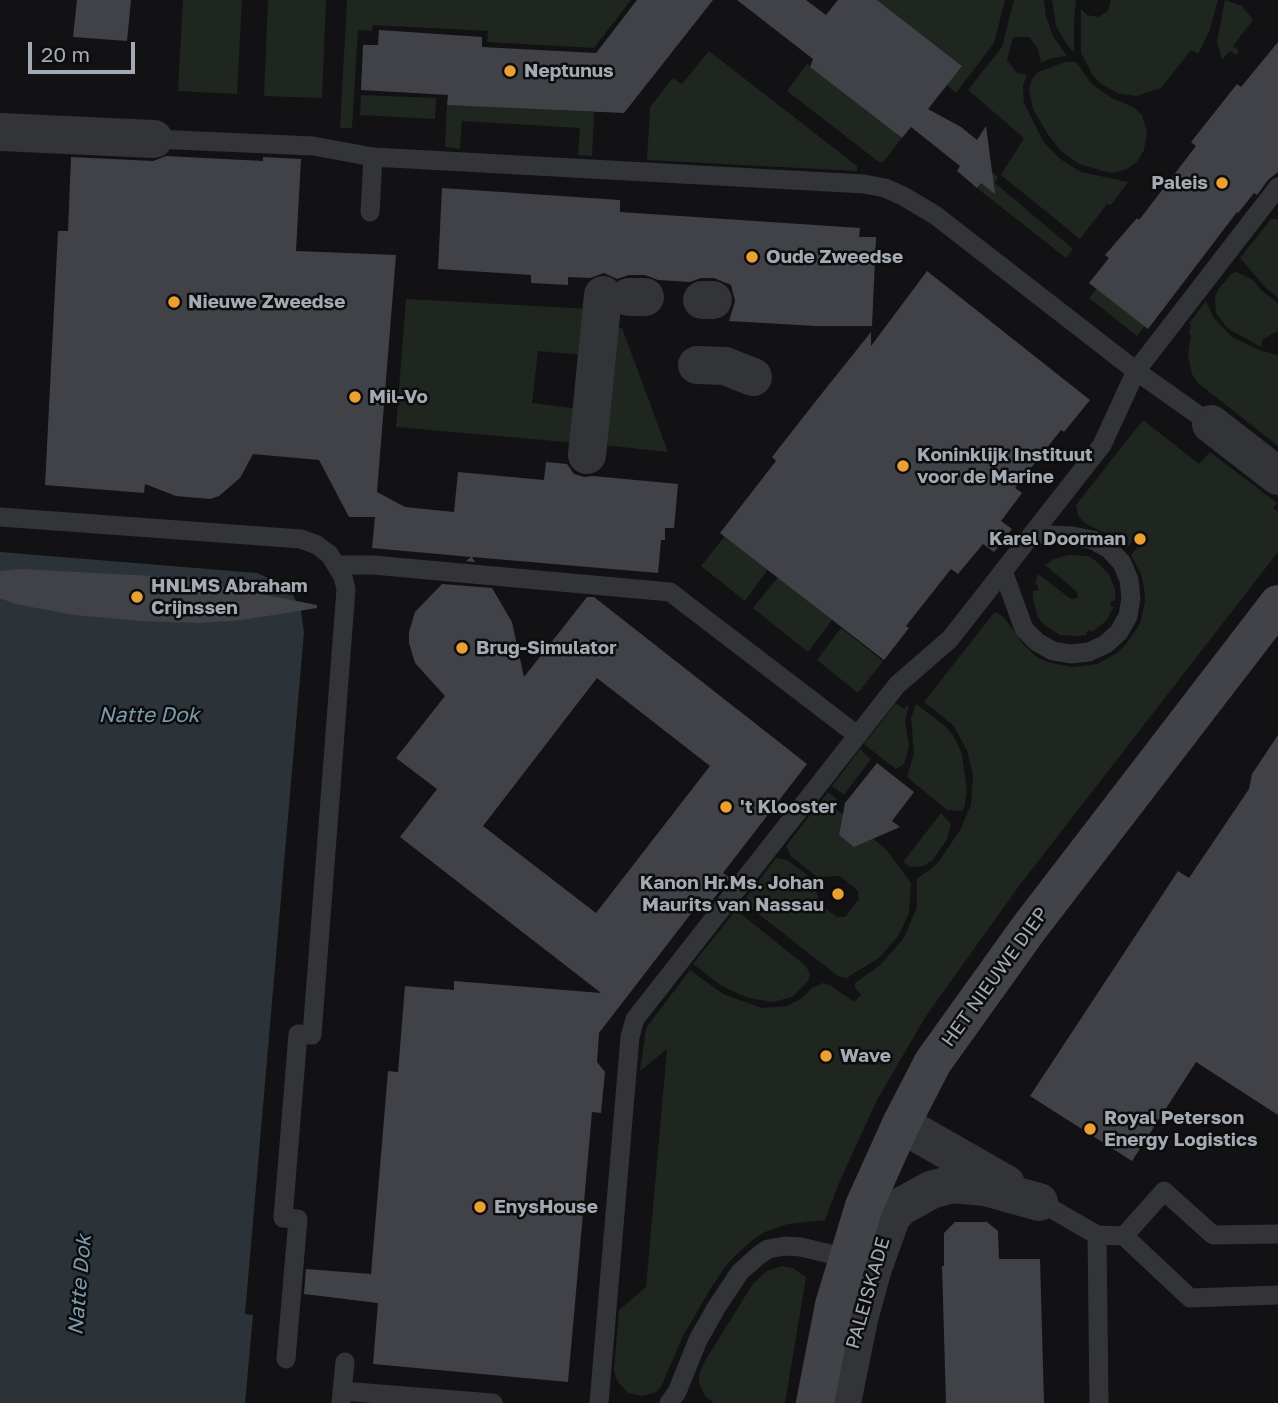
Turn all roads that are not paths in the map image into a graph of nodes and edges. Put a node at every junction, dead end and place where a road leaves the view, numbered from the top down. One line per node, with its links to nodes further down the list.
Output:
1 (0, 132): 2 (street)
2 (154, 139): 3 (lane)
3 (373, 157): 5 (lane); 8 (lane)
4 (1278, 187): 8 (lane)
5 (370, 212)
6 (626, 296): 11 (street)
7 (697, 365): 9 (street)
8 (1136, 371): 10 (lane); 14 (lane)
9 (753, 377)
10 (1211, 424): 12 (street)
11 (587, 455)
12 (1278, 476)
13 (0, 517): 15 (lane)
14 (1032, 534): 16 (lane); 16 (lane)
15 (337, 565): 18 (lane); 26 (lane)
16 (1003, 571): 18 (lane)
17 (1278, 604): 19 (street, HET NIEUWE DIEP)
18 (857, 735): 30 (lane)
19 (901, 1124): 20 (street, PALEISKADE); 24 (street, HET NIEUWE DIEP)
20 (1045, 1206): 22 (lane, PALEISKADE); 33 (street, PALEISKADE)
21 (1278, 1234): 23 (lane)
22 (1097, 1235): 23 (lane, PALEISKADE); 34 (lane)
23 (1124, 1236): 25 (lane)
24 (847, 1258): 31 (lane); 32 (street, HET NIEUWE DIEP)
25 (1278, 1295)
26 (286, 1359)
27 (345, 1362): 28 (lane)
28 (342, 1397): 29 (lane)
29 (493, 1403)
30 (599, 1403)
31 (669, 1403)
32 (815, 1403)
33 (842, 1403)
34 (1099, 1403)

